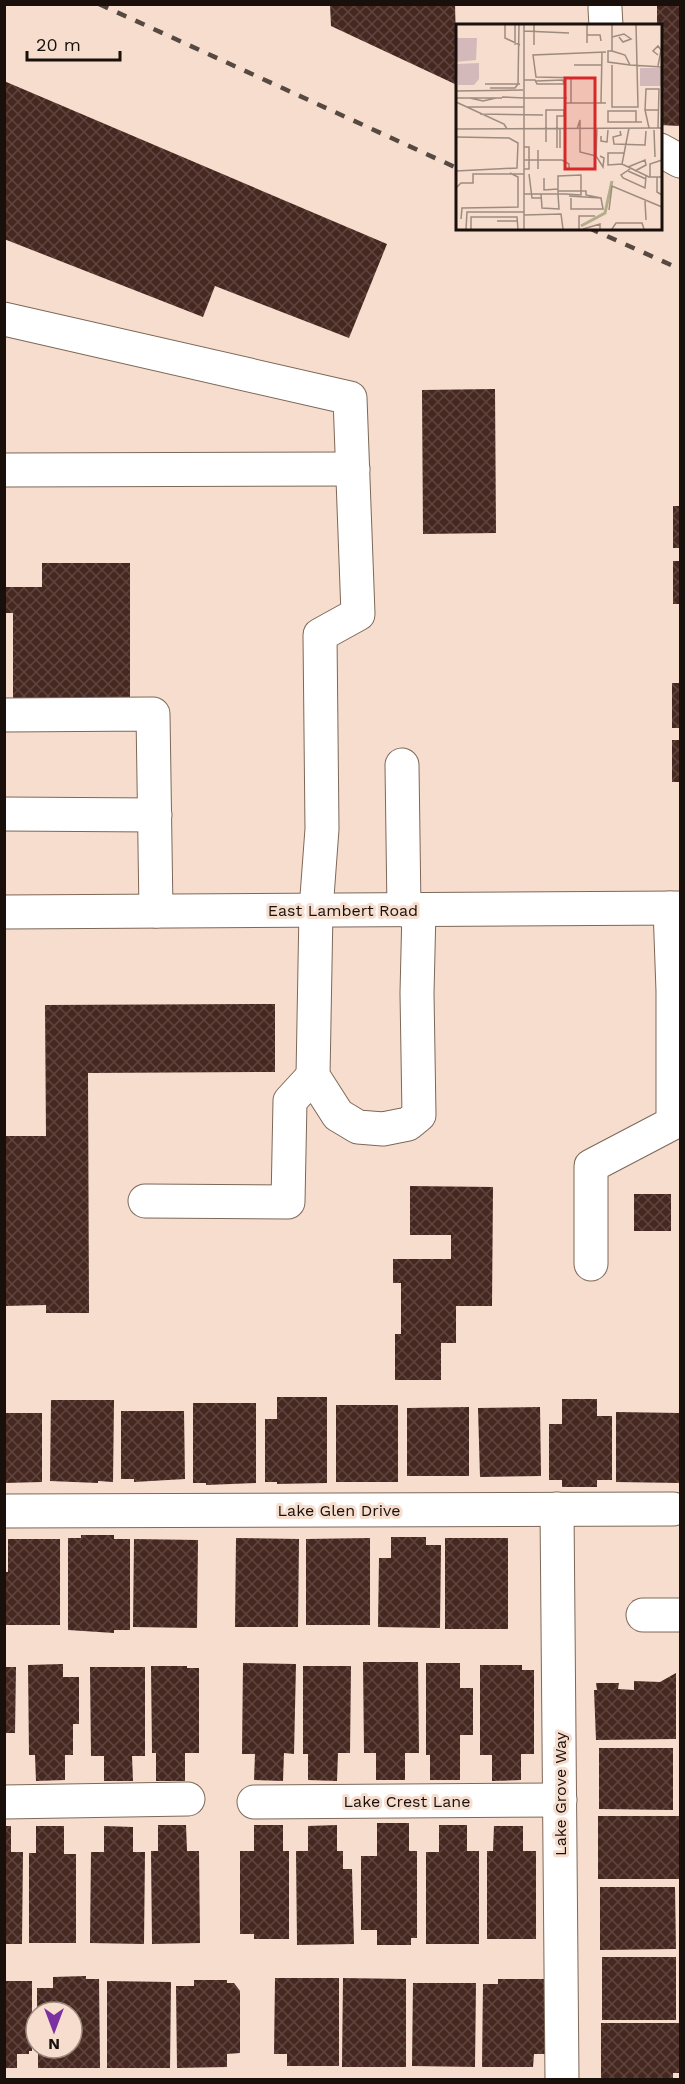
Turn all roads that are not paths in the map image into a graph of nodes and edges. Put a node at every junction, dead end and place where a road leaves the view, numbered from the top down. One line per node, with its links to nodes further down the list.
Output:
1 (661, 151): 2 (street)
2 (681, 161)
3 (4, 320): 4 (street)
4 (353, 469): 5 (street); 11 (street)
5 (4, 470)
6 (4, 715): 9 (street)
7 (402, 765): 12 (street)
8 (4, 814): 9 (street)
9 (154, 815): 13 (street)
10 (675, 908): 12 (street, East Lambert Road); 17 (street)
11 (316, 910): 12 (street, East Lambert Road); 13 (street, East Lambert Road); 15 (street)
12 (411, 910): 15 (street)
13 (156, 911): 14 (street, East Lambert Road)
14 (4, 912)
15 (313, 1076): 16 (street)
16 (146, 1201)
17 (591, 1264)
18 (557, 1509): 19 (street, Lake Glen Drive); 20 (street, Lake Glen Drive); 24 (street, Lake Grove Way)
19 (673, 1509)
20 (4, 1511)
21 (643, 1615): 22 (street)
22 (681, 1615)
23 (188, 1799): 25 (street)
24 (560, 1800): 26 (street, Lake Crest Lane); 27 (street, Lake Grove Way)
25 (4, 1802)
26 (254, 1802)
27 (562, 2079)

